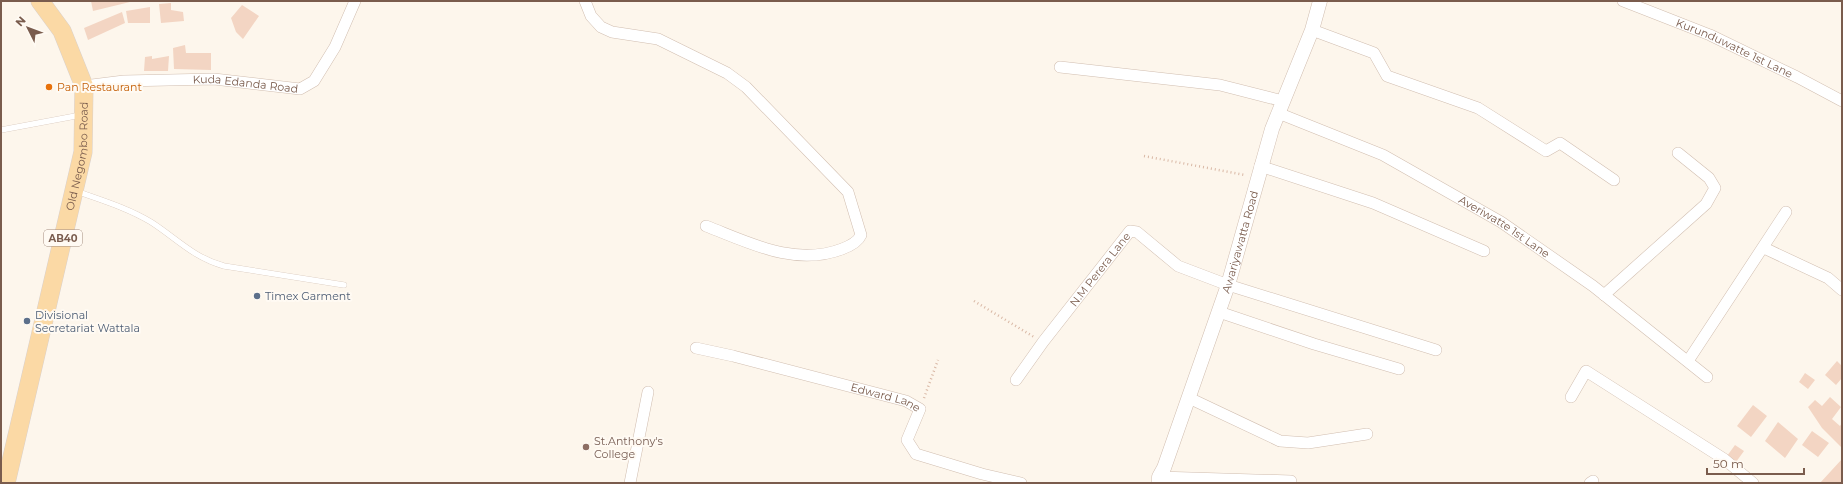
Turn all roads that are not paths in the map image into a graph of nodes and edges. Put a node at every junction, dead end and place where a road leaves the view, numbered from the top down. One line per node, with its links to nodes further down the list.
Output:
1 (40, 1): 8 (main road, Old Negombo Road / AB40)
2 (355, 1): 8 (street, Kuda Edanda Road)
3 (585, 1): 18 (street)
4 (1320, 1): 6 (street, Awariyawatta Road)
5 (1623, 1): 9 (street, Kurunduwatte 1st Lane)
6 (1312, 30): 10 (street, Awariyawatta Road); 15 (street)
7 (1060, 67): 10 (street, Averiwatte 1st Lane)
8 (84, 86): 11 (main road, Old Negombo Road / AB40)
9 (1842, 102)
10 (1281, 107): 14 (street, Awariyawatta Road); 24 (street, Averiwatte 1st Lane)
11 (84, 114): 12 (lane); 16 (main road, Old Negombo Road / AB40)
12 (1, 130)
13 (1678, 153): 24 (street)
14 (1259, 172): 20 (street); 22 (street, Awariyawatta Road)
15 (1614, 180)
16 (74, 191): 21 (lane); 38 (main road, Old Negombo Road / AB40)
17 (1786, 212): 19 (street)
18 (706, 226)
19 (1764, 248): 23 (street); 28 (street)
20 (1484, 251)
21 (344, 285)
22 (1228, 285): 25 (street, Awariyawatta Road); 27 (street); 31 (street, N.M Perera Lane)
23 (1842, 290)
24 (1604, 295): 28 (street, Averiwatte 1st Lane)
25 (1220, 312): 29 (street); 34 (street, Awariyawatta Road)
26 (696, 348): 40 (street, Edward Lane)
27 (1436, 350)
28 (1688, 361): 30 (street, Averiwatte 1st Lane)
29 (1399, 369)
30 (1707, 377)
31 (1016, 380)
32 (648, 392): 39 (street)
33 (1571, 396): 41 (street)
34 (1189, 398): 35 (street); 36 (street, Awariyawatta Road)
35 (1367, 434)
36 (1159, 480): 37 (street)
37 (1291, 481)
38 (6, 483)
39 (630, 483)
40 (1021, 483)
41 (1753, 483)

